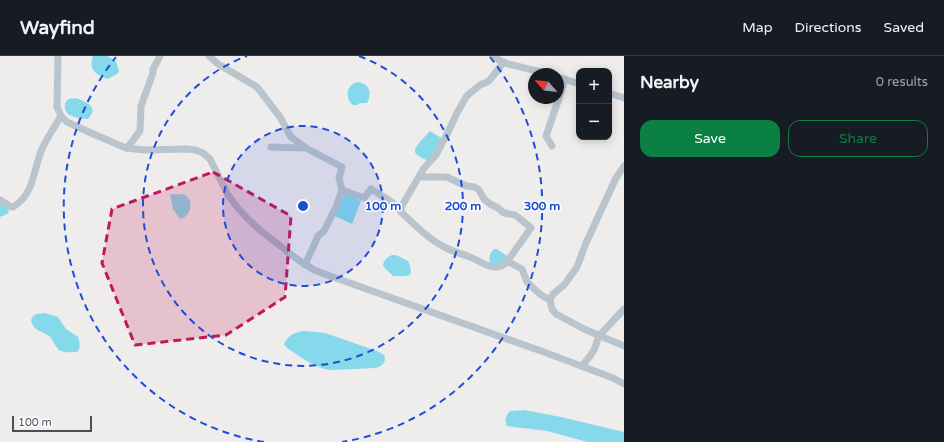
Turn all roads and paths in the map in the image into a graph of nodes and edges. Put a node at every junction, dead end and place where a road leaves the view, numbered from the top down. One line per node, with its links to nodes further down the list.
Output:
1 (58, 56): 12 (street)
2 (160, 56): 16 (street)
3 (209, 56): 15 (street)
4 (493, 56): 5 (street)
5 (504, 62): 6 (street); 18 (street)
6 (528, 68)
7 (564, 79): 8 (street)
8 (576, 83)
9 (612, 94): 10 (street)
10 (624, 98)
11 (557, 104): 13 (street)
12 (61, 116): 16 (street); 20 (street)
13 (552, 146)
14 (271, 147): 15 (street)
15 (304, 147): 19 (street)
16 (127, 148): 23 (street)
17 (624, 166): 24 (street)
18 (419, 177): 21 (street); 22 (street)
19 (342, 190): 21 (street); 23 (street)
20 (0, 200)
21 (401, 210): 22 (street)
22 (507, 260): 24 (street)
23 (305, 264): 28 (street)
24 (550, 300): 26 (street)
25 (624, 309): 26 (street)
26 (599, 336): 27 (street); 28 (street)
27 (624, 346)
28 (582, 366): 29 (street)
29 (624, 384)

